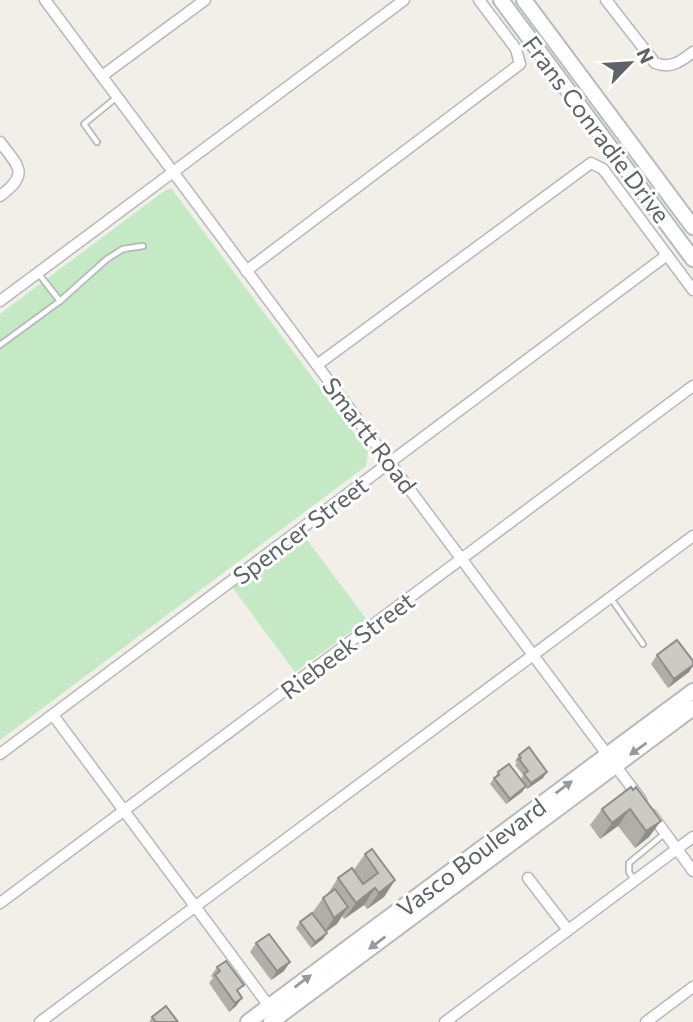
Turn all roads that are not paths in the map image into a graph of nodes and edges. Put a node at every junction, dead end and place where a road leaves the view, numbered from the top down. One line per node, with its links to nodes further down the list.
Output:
1 (45, 0): 9 (street, Smartt Road)
2 (205, 0): 9 (street)
3 (404, 0): 13 (street)
4 (479, 0): 19 (street)
5 (501, 0): 18 (main road, Frans Conradie Drive)
6 (524, 0): 15 (main road, Frans Conradie Drive)
7 (606, 0): 8 (street)
8 (693, 52)
9 (102, 76): 10 (street, Smartt Road)
10 (117, 97): 12 (lane); 13 (street, Smartt Road)
11 (0, 142): 14 (street)
12 (97, 142)
13 (173, 172): 19 (street, Smartt Road); 20 (street)
14 (0, 196)
15 (693, 227)
16 (142, 246): 23 (lane)
17 (667, 255): 21 (street); 25 (street); 27 (street, Spencer Street)
18 (693, 259)
19 (246, 271): 25 (street, Smartt Road)
20 (38, 273): 22 (street); 23 (lane)
21 (693, 289)
22 (0, 301)
23 (60, 301): 24 (lane)
24 (0, 345)
25 (317, 365): 27 (street, Smartt Road)
26 (693, 386): 29 (street, Riebeek Street)
27 (389, 462): 29 (street, Smartt Road); 35 (street, Spencer Street)
28 (693, 536): 30 (street)
29 (461, 559): 32 (street, Smartt Road); 38 (street, Riebeek Street)
30 (609, 597): 31 (lane); 32 (street)
31 (643, 644)
32 (532, 656): 37 (street, Smartt Road); 46 (street)
33 (693, 691): 37 (main road, Vasco Boulevard)
34 (693, 708): 37 (main road, Vasco Boulevard, one-way to 37)
35 (53, 715): 36 (street, Spencer Street); 38 (street)
36 (0, 754)
37 (611, 760): 39 (street, Smartt Road); 49 (main road, Vasco Boulevard)
38 (124, 813): 45 (street, Riebeek Street); 46 (street)
39 (665, 834): 41 (street, Smartt Road); 44 (lane)
40 (693, 836): 41 (street)
41 (676, 849): 42 (street, Smartt Road); 44 (street)
42 (693, 871)
43 (528, 878): 47 (street)
44 (635, 880): 47 (street)
45 (0, 904)
46 (195, 908): 49 (street); 50 (street)
47 (568, 930): 52 (street)
48 (693, 986): 53 (street)
49 (274, 1017): 51 (main road, Vasco Boulevard)
50 (40, 1022)
51 (248, 1022)
52 (445, 1022)
53 (646, 1022)

